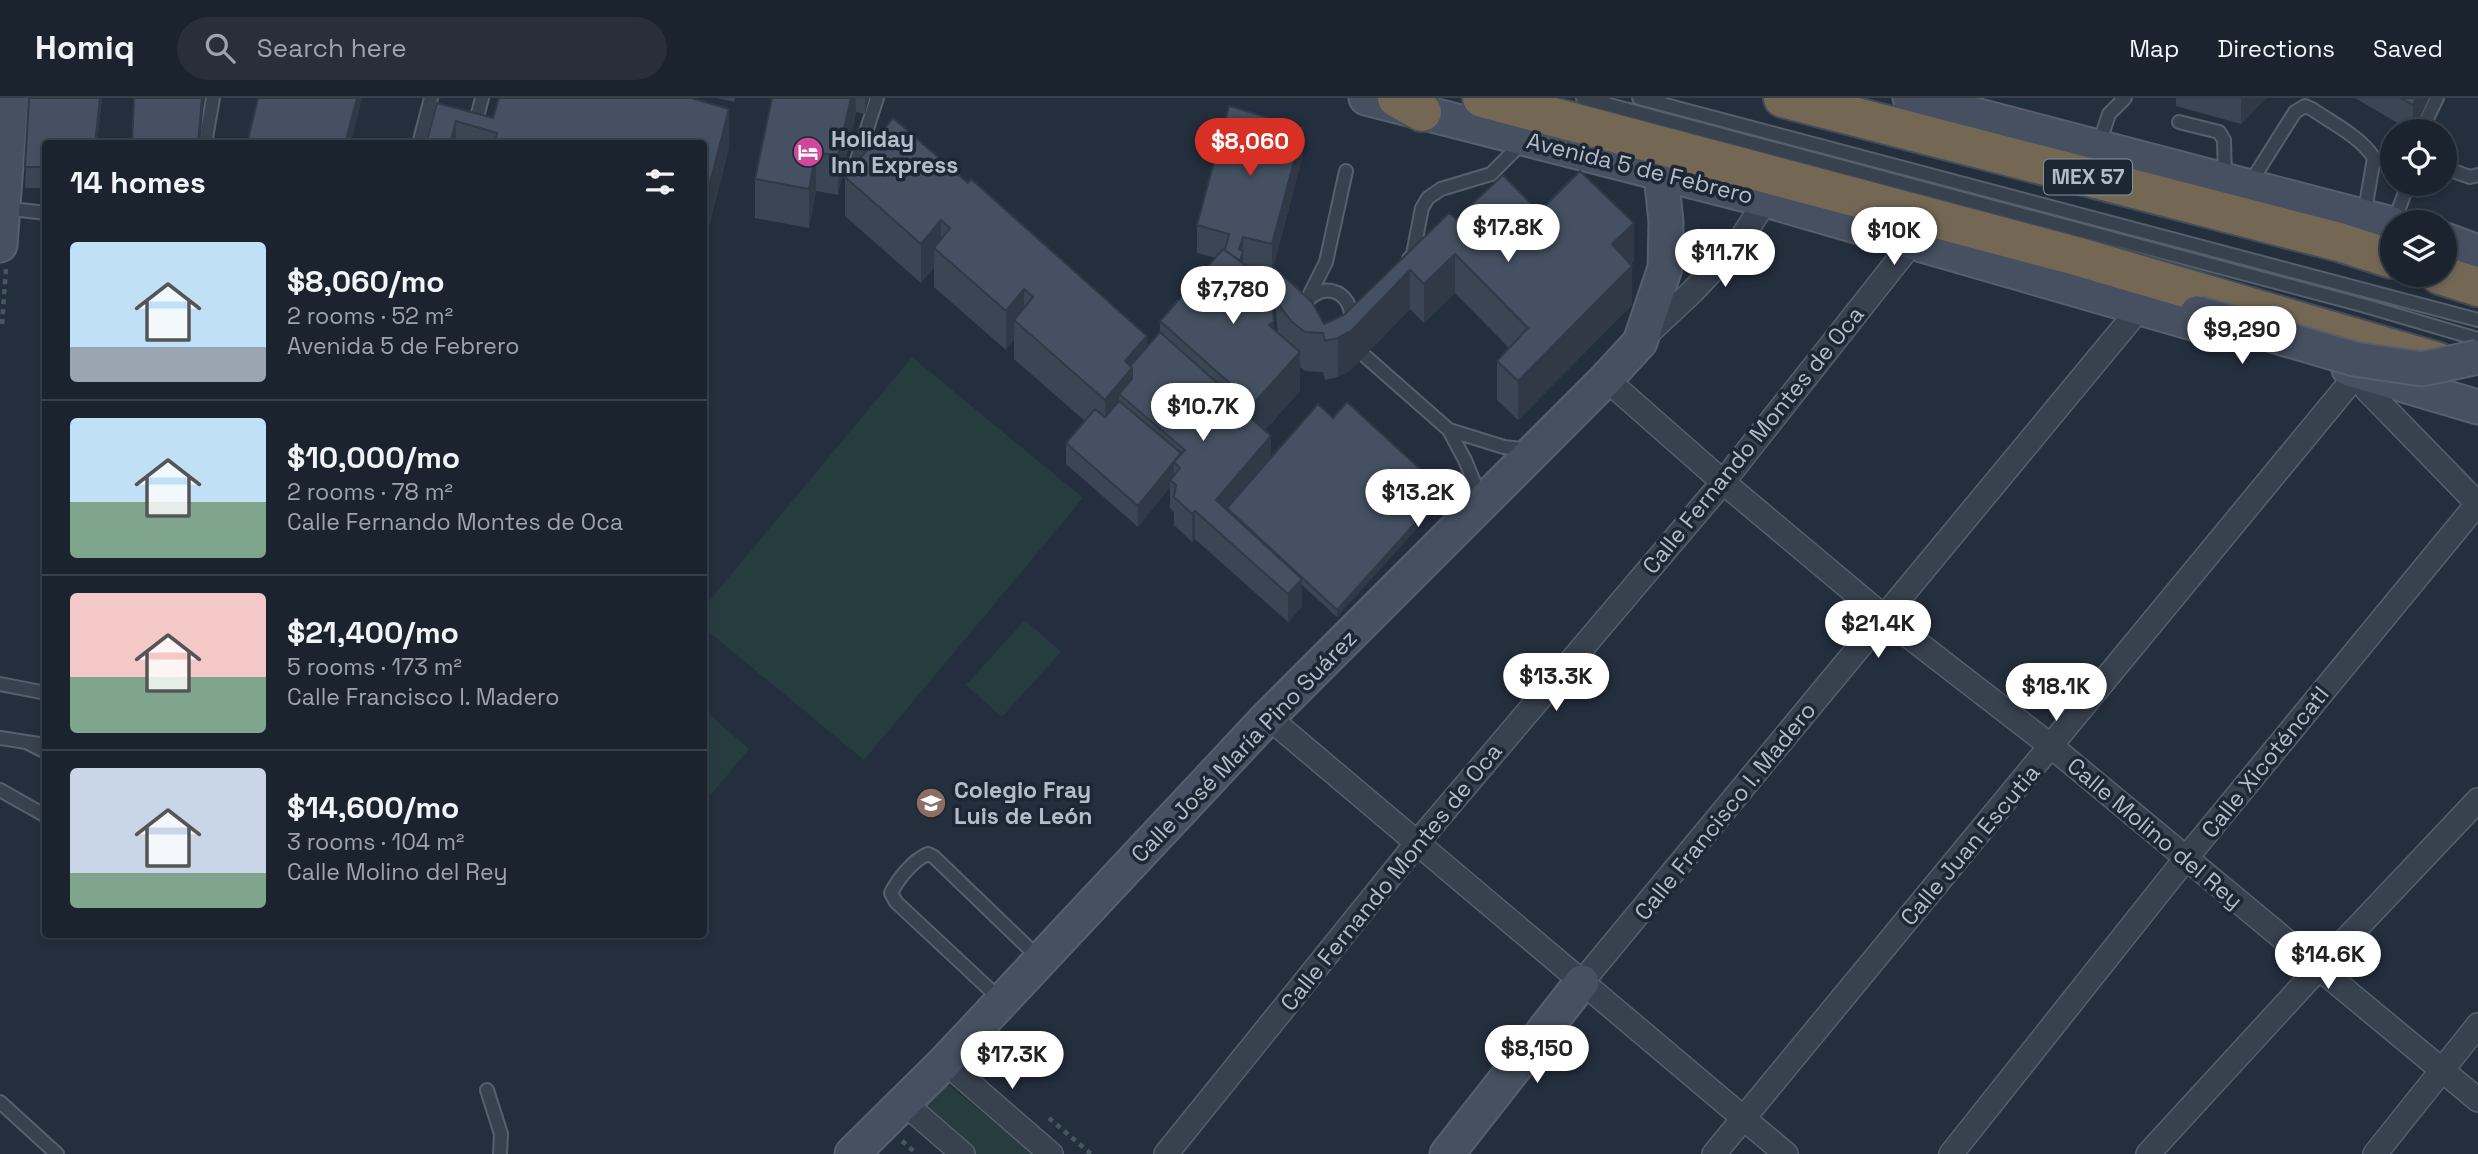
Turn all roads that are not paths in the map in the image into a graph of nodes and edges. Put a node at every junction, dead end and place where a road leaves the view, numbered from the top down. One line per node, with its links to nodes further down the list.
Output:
1 (11, 98): 29 (main road)
2 (214, 98): 18 (lane)
3 (431, 98): 19 (lane)
4 (482, 98): 20 (lane)
5 (877, 98): 22 (lane)
6 (1366, 98): 14 (main road, Avenida 5 de Febrero)
7 (1482, 98): 53 (highway, Avenida 5 de Febrero)
8 (1583, 98): 48 (lane)
9 (1639, 98): 45 (lane)
10 (1783, 98): 39 (highway, MEX 57)
11 (1910, 98): 21 (main road)
12 (2125, 98): 21 (lane)
13 (2437, 98): 15 (lane)
14 (1409, 105): 17 (main road, Avenida 5 de Febrero)
15 (2427, 119)
16 (2179, 122): 27 (lane)
17 (1526, 139): 25 (main road, Avenida 5 de Febrero); 40 (lane)
18 (206, 140)
19 (420, 140)
20 (471, 140)
21 (2098, 147): 27 (main road)
22 (855, 166)
23 (1346, 171): 43 (lane)
24 (2457, 172): 26 (lane)
25 (1661, 173): 28 (main road, Avenida 5 de Febrero); 49 (main road, Calle José María Pino Suárez); 51 (main road, bridge)
26 (2478, 175)
27 (2237, 184): 30 (lane); 32 (main road)
28 (1766, 200): 35 (main road, Avenida 5 de Febrero); 49 (street, Calle José María Pino Suárez)
29 (3, 208): 31 (lane); 37 (main road)
30 (2382, 210)
31 (42, 213)
32 (2380, 220)
33 (2457, 234): 34 (main road)
34 (2478, 236)
35 (1911, 244): 44 (main road, Avenida 5 de Febrero); 58 (street, Calle Fernando Montes de Oca)
36 (2457, 244): 38 (main road)
37 (0, 245)
38 (2478, 252)
39 (2380, 255)
40 (1404, 264)
41 (2457, 280): 42 (highway)
42 (2478, 287)
43 (1305, 302): 46 (lane); 47 (lane)
44 (2140, 308): 52 (main road, Avenida 5 de Febrero); 61 (street, Calle Francisco I. Madero)
45 (2478, 320)
46 (1303, 325)
47 (1343, 336)
48 (2478, 339)
49 (1640, 342): 54 (main road, Calle José María Pino Suárez)
50 (1365, 356): 56 (lane)
51 (2478, 356)
52 (2356, 371): 55 (main road, Avenida 5 de Febrero); 60 (street); 68 (street, Calle Juan Escutia)
53 (2478, 373)
54 (1606, 379): 57 (main road, Calle José María Pino Suárez); 58 (street, Calle Molino del Rey)
55 (2478, 407)
56 (1449, 430): 57 (lane); 59 (lane)
57 (1534, 451): 59 (main road, Calle José María Pino Suárez)
58 (1723, 482): 61 (street, Calle Molino del Rey); 73 (street, Calle Fernando Montes de Oca)
59 (1482, 503): 64 (main road, Calle José María Pino Suárez)
60 (2478, 504): 74 (street, Calle Xicoténcatl)
61 (1884, 617): 68 (street, Calle Molino del Rey); 77 (street, Calle Francisco I. Madero)
62 (0, 684): 63 (lane)
63 (42, 692)
64 (1268, 717): 73 (street); 75 (main road, Calle José María Pino Suárez)
65 (0, 738): 66 (lane)
66 (26, 742): 67 (lane); 69 (lane)
67 (42, 744)
68 (2051, 746): 74 (street, Calle Molino del Rey); 86 (street, Calle Juan Escutia)
69 (42, 750)
70 (0, 790): 72 (lane)
71 (2478, 800): 76 (street)
72 (42, 814)
73 (1417, 843): 77 (street); 93 (street, Calle Fernando Montes de Oca)
74 (2187, 857): 76 (street, Calle Molino del Rey); 97 (street, Calle Xicoténcatl)
75 (1041, 960): 78 (main road, Calle José María Pino Suárez); 78 (lane)
76 (2319, 969): 81 (street, Calle Molino del Rey); 87 (street)
77 (1582, 982): 86 (street); 94 (main road, Calle Francisco I. Madero)
78 (1002, 1001): 80 (main road, Calle José María Pino Suárez)
79 (2478, 1025): 81 (street)
80 (945, 1062): 85 (main road, Calle José María Pino Suárez); 92 (street)
81 (2443, 1069): 83 (street, Calle Molino del Rey); 98 (street)
82 (487, 1090): 89 (lane)
83 (2478, 1100)
84 (0, 1102): 88 (lane)
85 (903, 1102): 90 (main road, Calle José María Pino Suárez); 91 (street)
86 (1743, 1118): 95 (street, Calle Juan Escutia); 96 (street)
87 (2159, 1150)
88 (57, 1154)
89 (500, 1154)
90 (852, 1154)
91 (963, 1154)
92 (1051, 1154)
93 (1166, 1154)
94 (1447, 1154)
95 (1714, 1154)
96 (1786, 1154)
97 (1951, 1154)
98 (2375, 1154)

